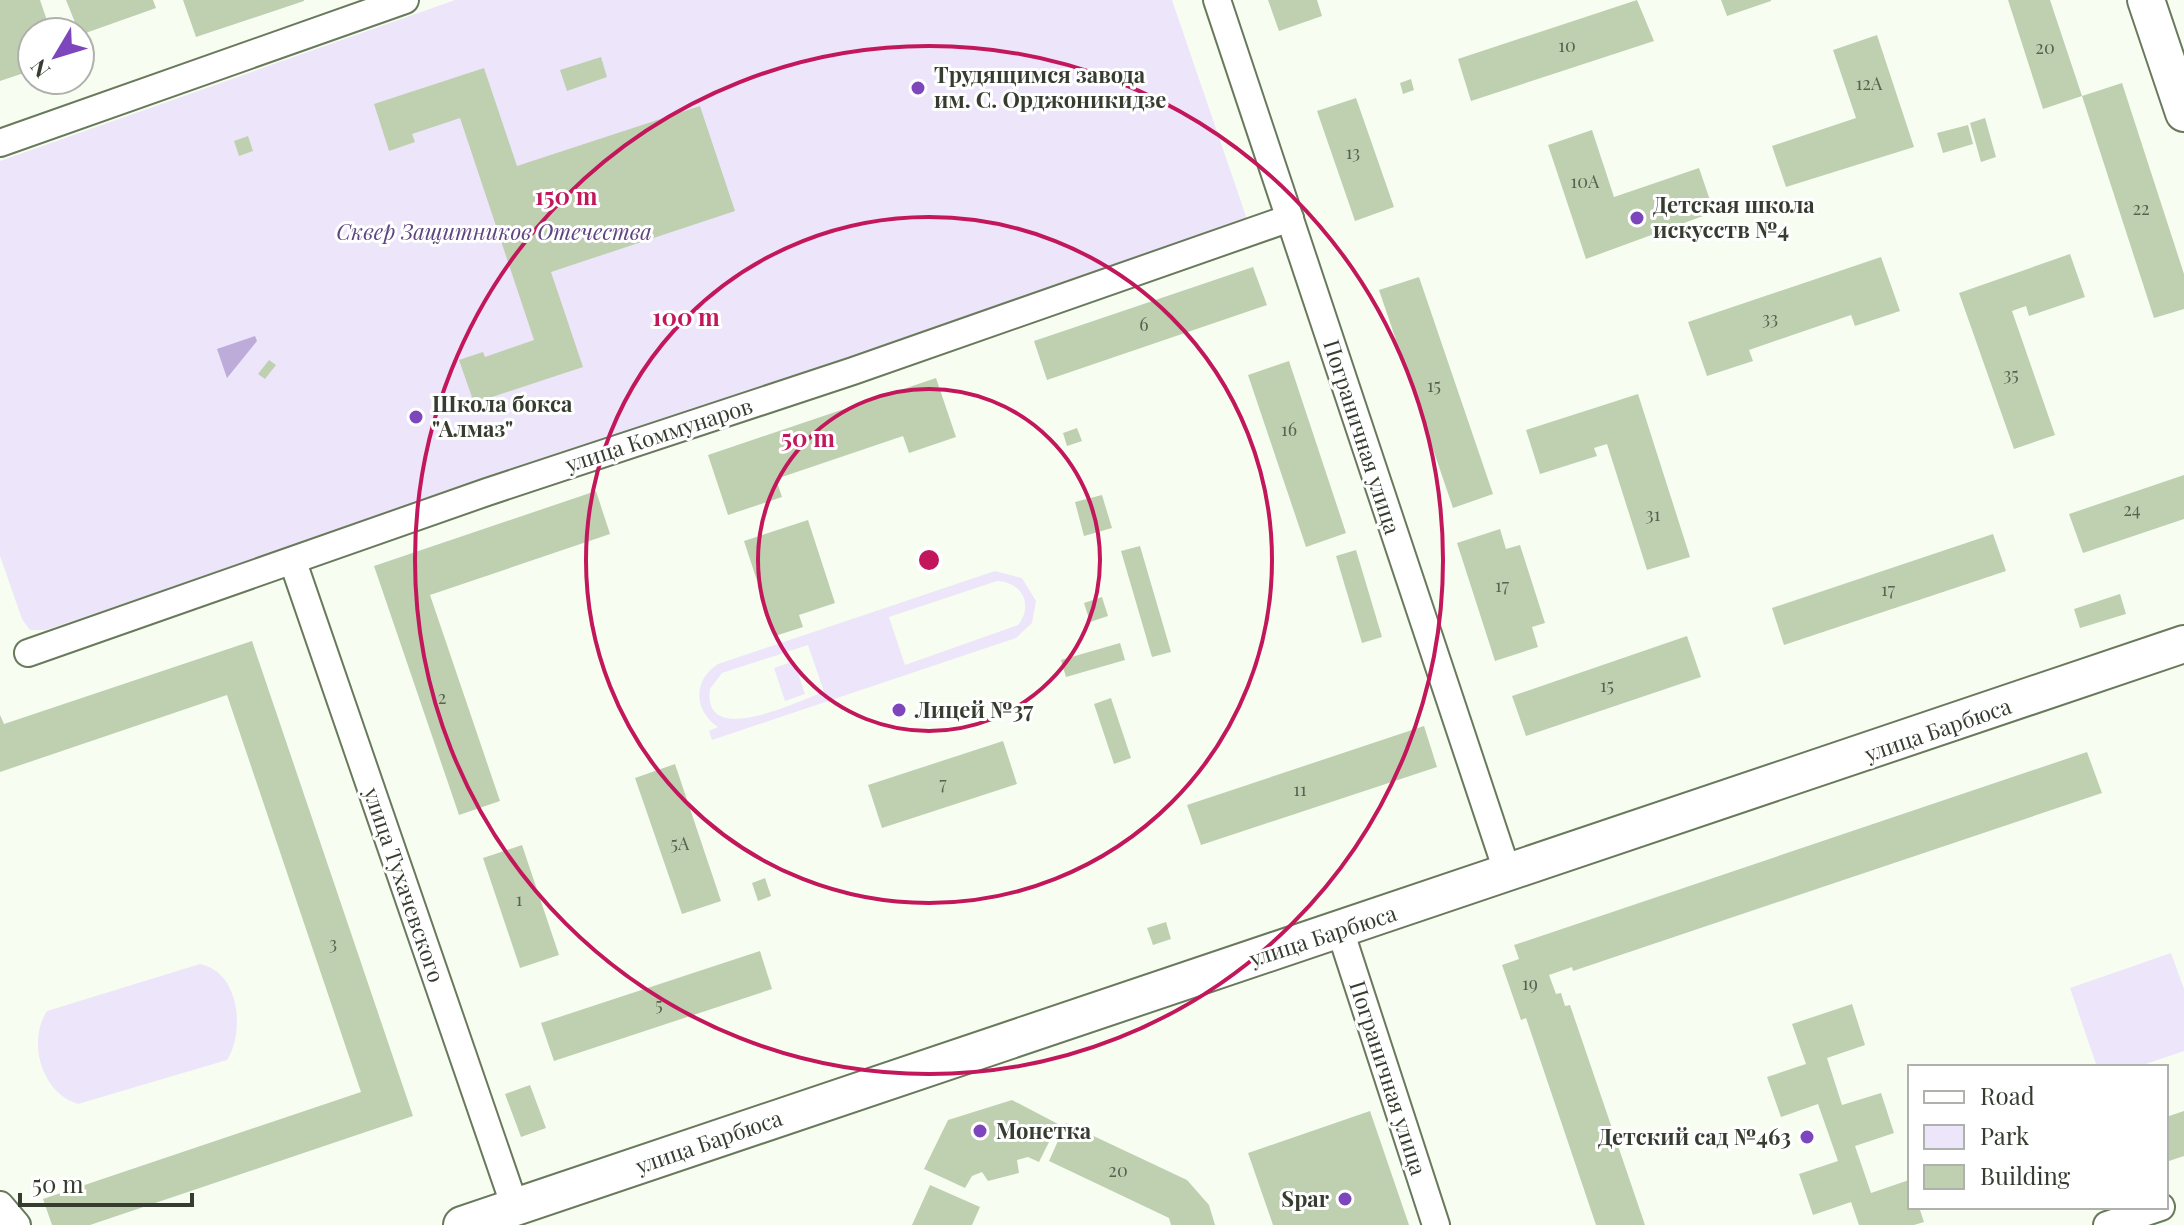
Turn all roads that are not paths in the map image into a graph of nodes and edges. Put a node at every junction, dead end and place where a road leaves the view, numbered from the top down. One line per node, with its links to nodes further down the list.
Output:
1 (405, 0): 5 (street)
2 (1217, 0): 6 (street, Пограничная улица)
3 (2146, 0): 4 (street)
4 (2184, 111)
5 (0, 143)
6 (1290, 218): 7 (street, улица Коммунаров); 10 (street, Пограничная улица)
7 (293, 562): 9 (street, улица Коммунаров); 13 (street, улица Тухачевского)
8 (2184, 644): 10 (street, улица Барбюса)
9 (28, 653)
10 (1508, 874): 11 (street, улица Барбюса)
11 (1340, 930): 13 (street, улица Барбюса); 17 (street, Пограничная улица)
12 (0, 1205): 15 (street)
13 (515, 1207): 16 (street, улица Барбюса)
14 (2155, 1209): 18 (street)
15 (17, 1225)
16 (464, 1225)
17 (1436, 1225)
18 (2107, 1225)

